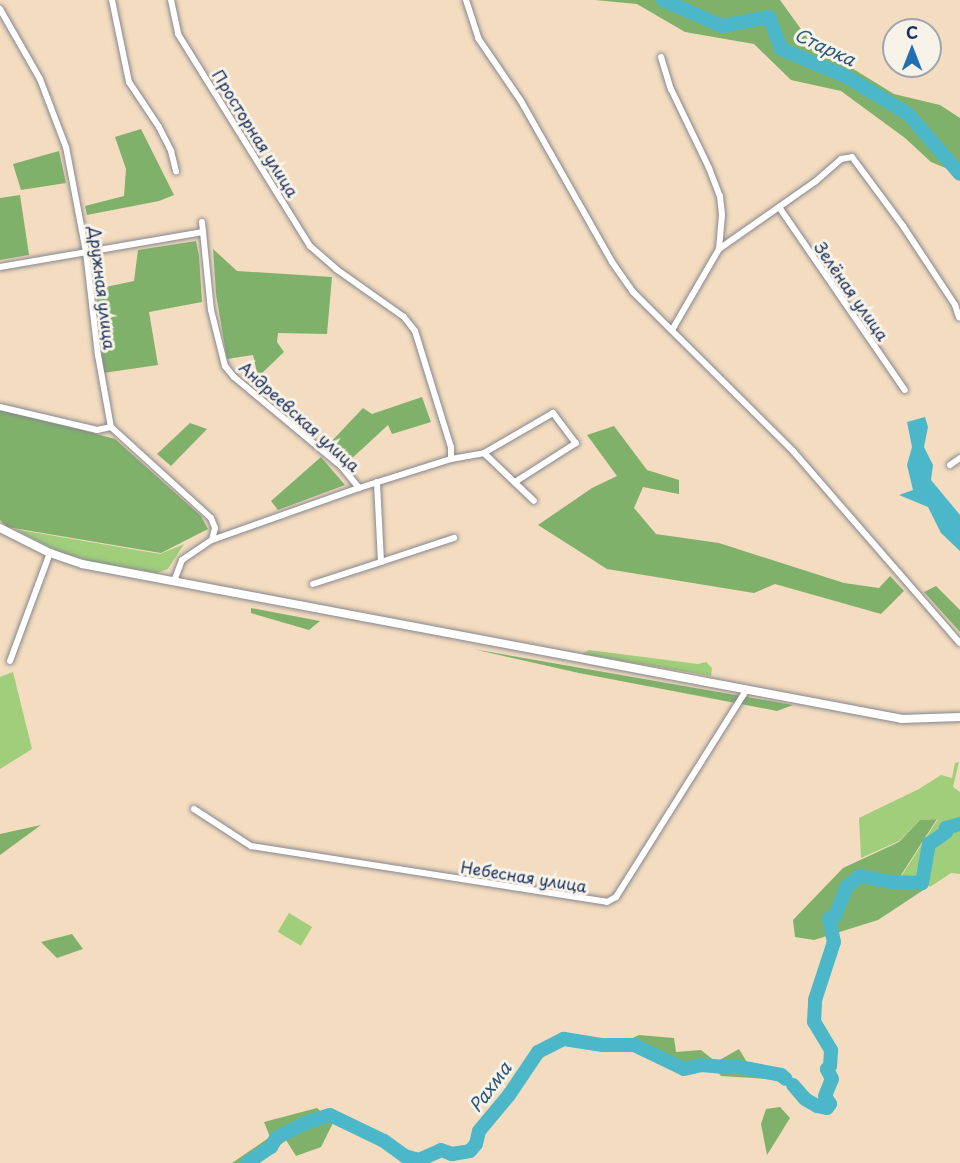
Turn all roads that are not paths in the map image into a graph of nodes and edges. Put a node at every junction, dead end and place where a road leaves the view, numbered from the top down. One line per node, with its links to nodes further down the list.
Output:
1 (112, 0): 6 (street)
2 (171, 0): 20 (street, Просторная улица)
3 (466, 0): 14 (street)
4 (0, 9): 11 (street, Дружная улица)
5 (661, 57): 10 (street)
6 (176, 171)
7 (779, 207): 10 (street); 13 (street); 15 (street, Зелёная улица)
8 (202, 222): 9 (street, Андреевская улица)
9 (203, 232): 11 (street); 24 (street, Андреевская улица)
10 (719, 249): 14 (street)
11 (86, 252): 12 (street); 17 (street, Дружная улица)
12 (0, 267)
13 (959, 317)
14 (672, 330): 33 (street)
15 (905, 390)
16 (0, 407): 17 (street)
17 (111, 427): 28 (street)
18 (484, 453): 20 (street); 23 (street); 23 (street)
19 (960, 458): 21 (street)
20 (451, 459): 22 (street)
21 (950, 465)
22 (377, 482): 24 (street); 30 (street)
23 (514, 482): 25 (street)
24 (359, 488): 28 (street)
25 (534, 501)
26 (0, 528): 29 (street)
27 (454, 538): 30 (street)
28 (212, 540): 31 (street)
29 (50, 553): 31 (street); 34 (street)
30 (381, 562): 32 (street)
31 (174, 581): 35 (street)
32 (313, 584)
33 (960, 643)
34 (10, 661)
35 (747, 689): 36 (street); 37 (street, Небесная улица)
36 (960, 717)
37 (194, 809)

